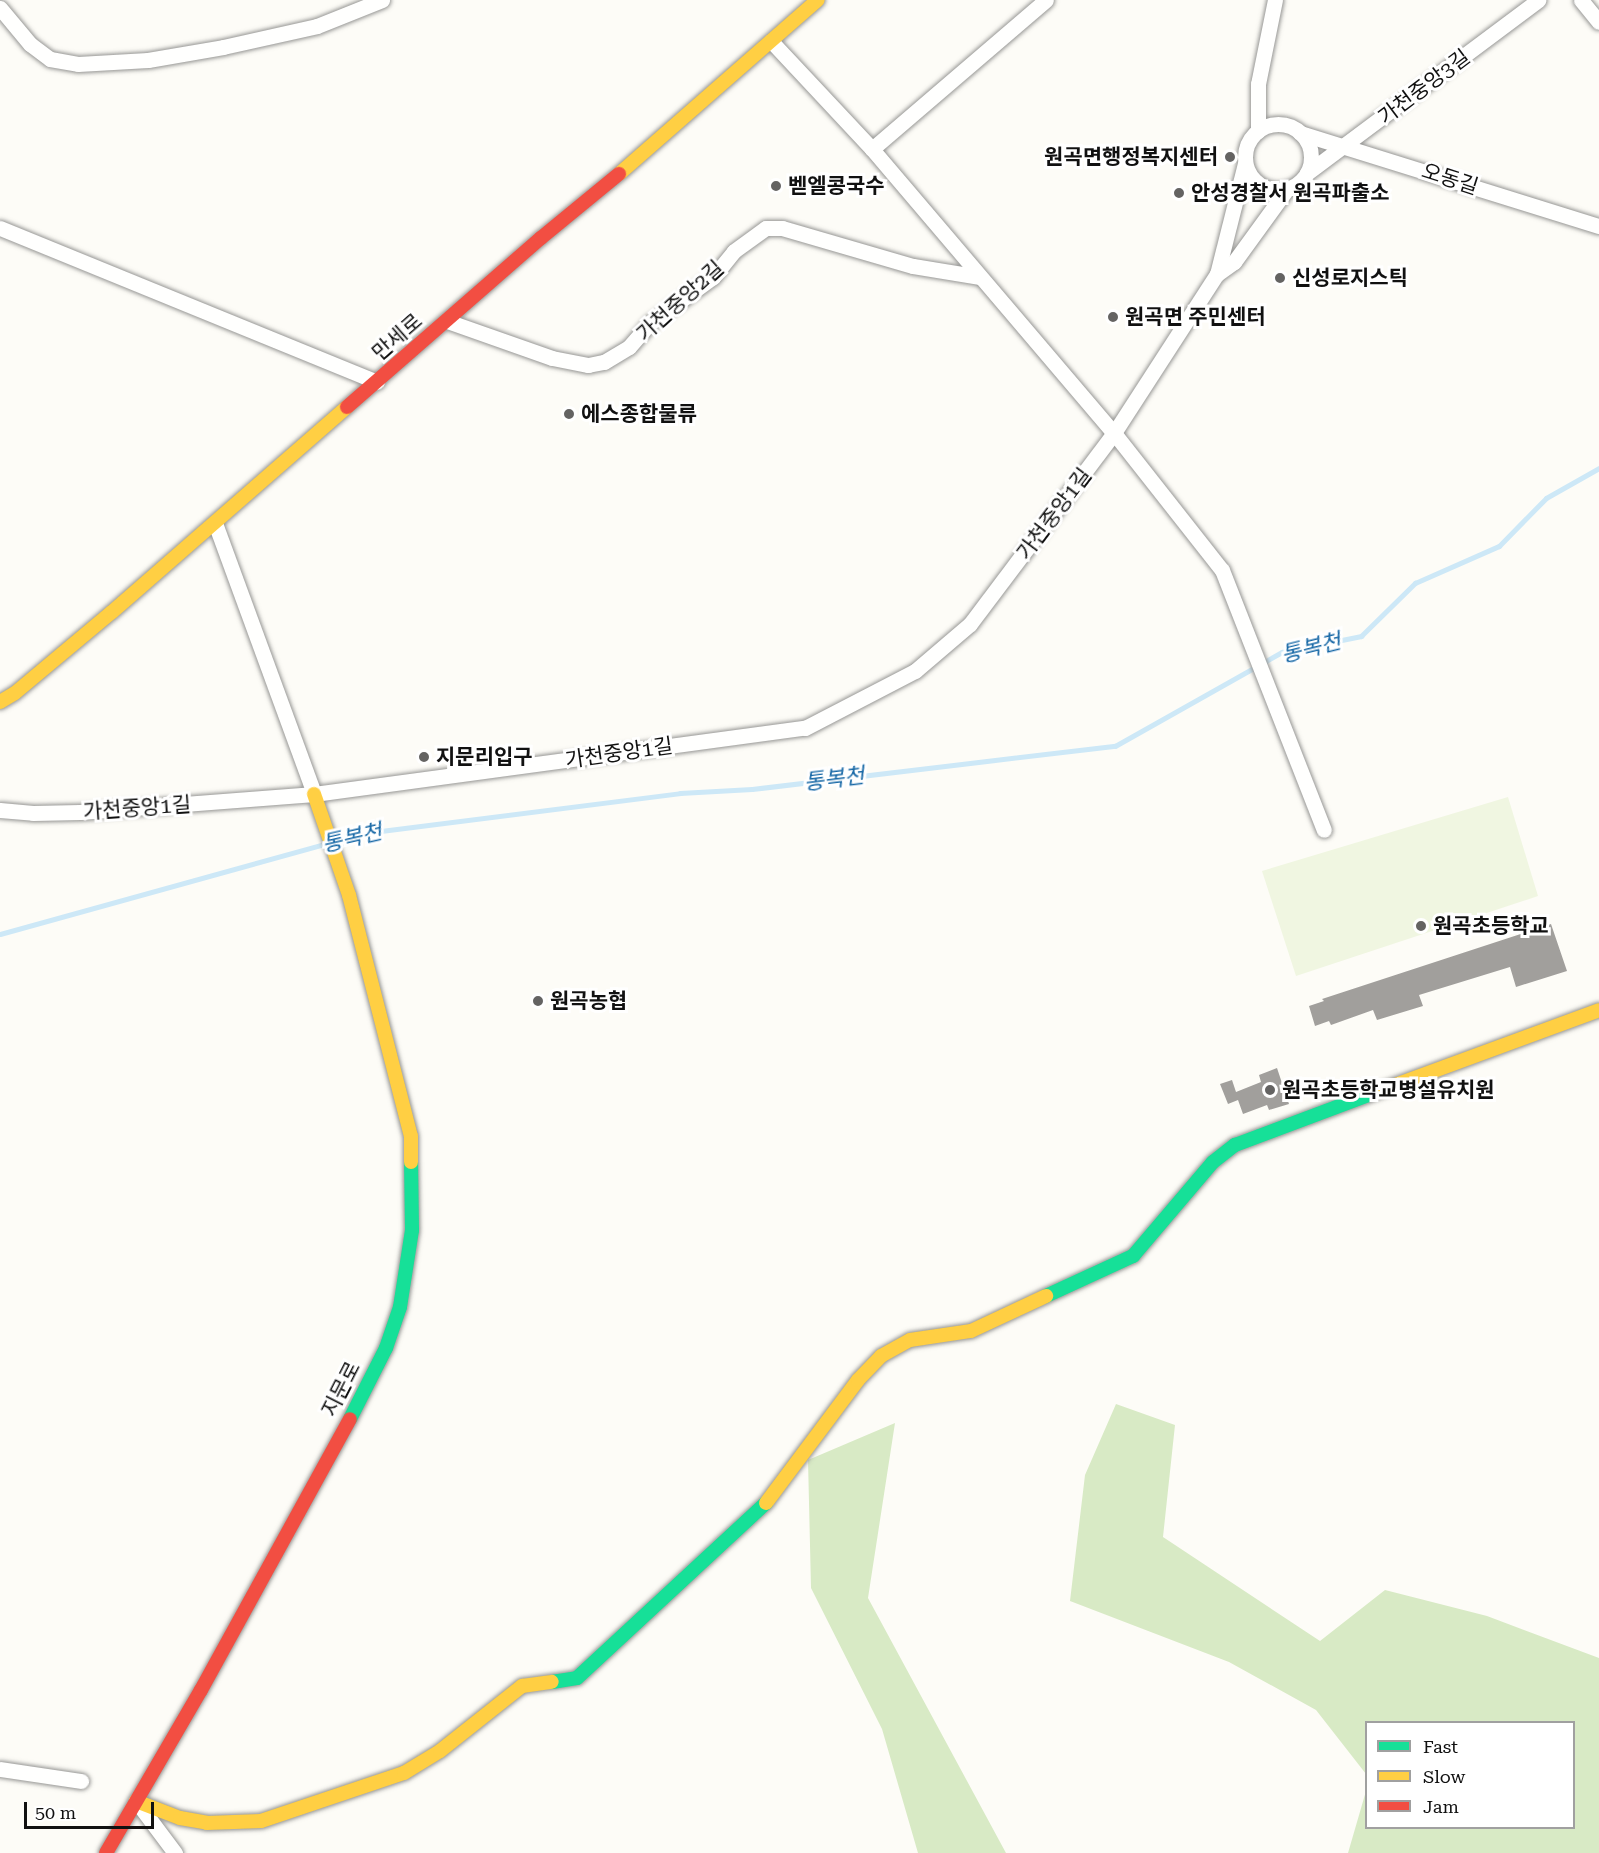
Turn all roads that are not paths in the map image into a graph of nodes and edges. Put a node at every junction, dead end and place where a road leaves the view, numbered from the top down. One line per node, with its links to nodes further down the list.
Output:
1 (382, 0): 7 (street)
2 (818, 0): 9 (street, 만세로)
3 (1046, 0): 13 (street)
4 (1275, 0): 10 (street)
5 (1538, 0): 12 (street, 가천중앙3길)
6 (1581, 0): 8 (street)
7 (0, 8)
8 (1599, 22)
9 (771, 41): 13 (street); 21 (street, 만세로)
10 (1258, 131): 11 (street); 14 (street)
11 (1300, 133): 12 (street, 오동길); 15 (street)
12 (1346, 146): 15 (street, 가천중앙3길); 17 (street, 오동길)
13 (872, 149): 20 (street)
14 (1245, 164): 16 (street); 19 (street, 가천중앙1길)
15 (1308, 173): 16 (street)
16 (1287, 189): 19 (street)
17 (1599, 226)
18 (0, 228): 22 (street)
19 (1217, 274): 23 (street, 가천중앙1길)
20 (980, 277): 21 (street, 가천중앙2길); 23 (street)
21 (447, 321): 22 (street, 만세로)
22 (377, 382): 24 (street, 만세로)
23 (1114, 433): 26 (street, 가천중앙1길); 28 (street)
24 (215, 523): 25 (street, 만세로); 26 (street)
25 (0, 702)
26 (314, 794): 27 (street, 가천중앙1길); 32 (street, 지문로)
27 (0, 810)
28 (1324, 830)
29 (1599, 1010): 32 (street)
30 (0, 1769): 31 (street)
31 (81, 1781)
32 (136, 1801): 33 (street, 지문로); 34 (street)
33 (106, 1853)
34 (175, 1853)

